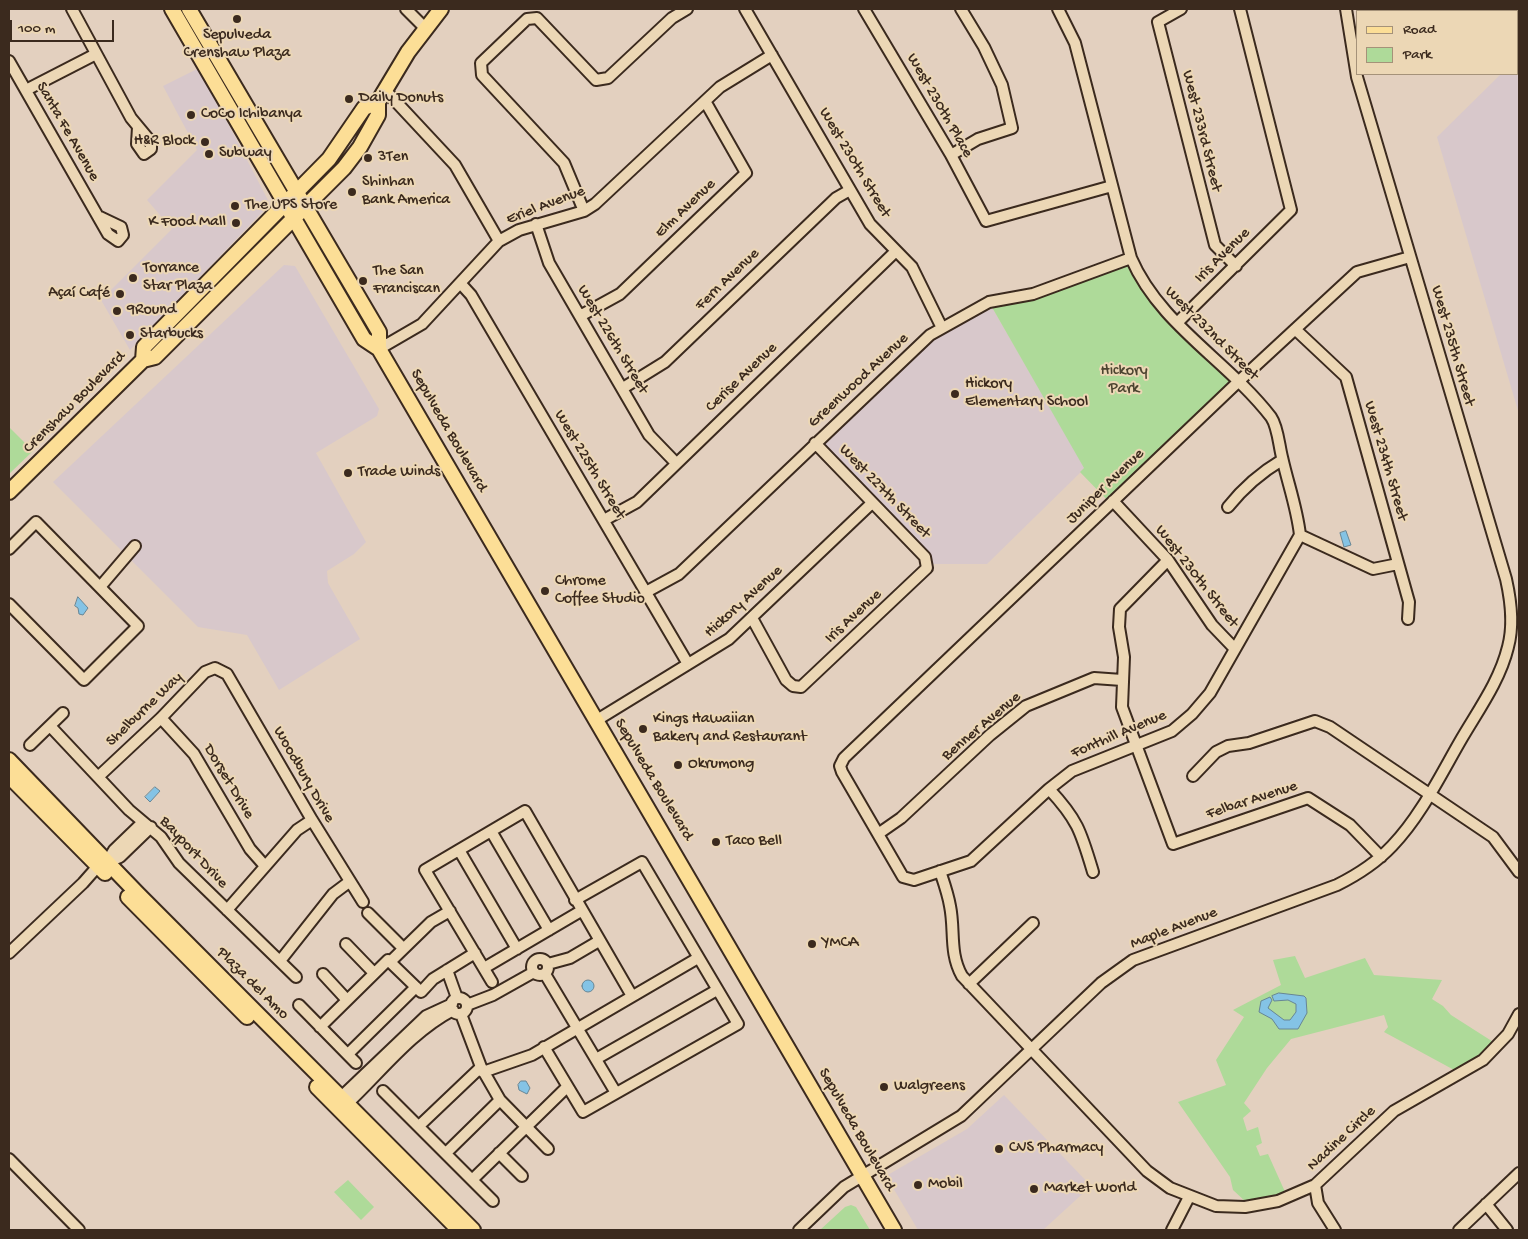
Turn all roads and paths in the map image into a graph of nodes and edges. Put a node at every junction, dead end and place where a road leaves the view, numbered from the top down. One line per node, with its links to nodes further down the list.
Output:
1 (72, 9): 15 (street)
2 (172, 9): 28 (main road, Sepulveda Boulevard)
3 (189, 9): 27 (main road, Sepulveda Boulevard)
4 (406, 9): 14 (street)
5 (441, 9): 14 (main road, Crenshaw Boulevard)
6 (688, 9): 30 (street)
7 (745, 9): 16 (street, West 230th Street)
8 (864, 9): 24 (street, West 230th Place)
9 (961, 9): 24 (street)
10 (1058, 9): 25 (street, West 232nd Street)
11 (1181, 9): 38 (street, West 233rd Street)
12 (1240, 9): 38 (street, Iris Avenue)
13 (1346, 9): 18 (street, West 235th Street)
14 (424, 27): 21 (main road, Crenshaw Boulevard)
15 (96, 54): 20 (street); 23 (street)
16 (772, 55): 22 (street, Eriel Avenue); 26 (street, West 230th Street)
17 (9, 61): 20 (street, Santa Fe Avenue)
18 (1356, 71)
19 (1357, 75): 36 (street, West 235th Street)
20 (26, 90): 31 (street, Santa Fe Avenue)
21 (381, 96): 27 (main road, Crenshaw Boulevard); 29 (main road, Crenshaw Boulevard); 34 (street)
22 (704, 101): 30 (street, Eriel Avenue); 40 (street, Elm Avenue)
23 (138, 127)
24 (951, 155): 25 (street, West 230th Place)
25 (1112, 186): 37 (street, West 232nd Street)
26 (850, 190): 35 (street, West 230th Street); 47 (street, Fern Avenue)
27 (297, 193): 28 (main road, Crenshaw Boulevard); 29 (main road, Sepulveda Boulevard)
28 (285, 204): 32 (main road, Sepulveda Boulevard); 45 (main road, Crenshaw Boulevard)
29 (306, 208): 32 (main road, Crenshaw Boulevard); 44 (main road, Sepulveda Boulevard)
30 (584, 211): 33 (street, Eriel Avenue)
31 (100, 217)
32 (294, 220): 44 (main road, Sepulveda Boulevard); 45 (main road, Crenshaw Boulevard)
33 (536, 224): 34 (street, Eriel Avenue); 40 (street, West 226th Street)
34 (499, 240): 39 (street, Eriel Avenue)
35 (896, 251): 42 (street, West 230th Street); 50 (street, Cerise Avenue)
36 (1410, 256): 43 (street, Juniper Avenue); 71 (street, West 235th Street)
37 (1131, 258): 41 (street, West 232nd Street); 42 (street, Greenwood Avenue)
38 (1236, 266): 41 (street, Iris Avenue)
39 (461, 284): 44 (street, Eriel Avenue); 55 (street, West 225th Street)
40 (580, 316): 47 (street, West 226th Street)
41 (1177, 323): 46 (street, West 232nd Street)
42 (942, 328): 48 (street, Greenwood Avenue)
43 (1296, 330): 46 (street, Juniper Avenue); 61 (street, West 234th Street)
44 (379, 349): 74 (main road, Sepulveda Boulevard)
45 (144, 360): 51 (main road, Crenshaw Boulevard)
46 (1238, 382): 49 (street, West 232nd Street); 52 (street, Juniper Avenue)
47 (623, 388): 50 (street, West 226th Street)
48 (815, 443): 53 (street, West 227th Street); 63 (street, Greenwood Avenue)
49 (1282, 460): 54 (street); 56 (street, West 232nd Street)
50 (676, 463): 55 (street, Cerise Avenue)
51 (9, 492)
52 (1113, 501): 59 (street, West 230th Street); 86 (street, Juniper Avenue)
53 (872, 503): 60 (street, West 227th Street); 65 (street, Hickory Avenue)
54 (1228, 508)
55 (604, 520): 63 (street, West 225th Street)
56 (1300, 535): 61 (street); 67 (street, Fonthill Avenue)
57 (135, 546): 62 (street)
58 (9, 549): 62 (street)
59 (1168, 560): 67 (street, West 230th Street); 70 (street)
60 (928, 564): 65 (street, Iris Avenue)
61 (1398, 564): 66 (street, West 234th Street)
62 (100, 587): 64 (street)
63 (646, 592): 68 (street, West 225th Street)
64 (9, 604)
65 (752, 618): 68 (street, Hickory Avenue)
66 (1408, 619)
67 (1235, 648): 76 (street, Fonthill Avenue)
68 (688, 664): 74 (street, Hickory Avenue)
69 (215, 668): 73 (street, Shelburne Way); 83 (street, Woodbury Drive)
70 (1122, 680): 76 (street); 86 (street, Benner Avenue)
71 (1491, 690): 82 (street, Maple Avenue)
72 (63, 713): 75 (street)
73 (161, 718): 80 (street, Shelburne Way); 90 (street, Dorset Drive)
74 (597, 720): 150 (main road, Sepulveda Boulevard)
75 (50, 726): 77 (street); 80 (street, Bayport Drive)
76 (1136, 744): 81 (street, Fonthill Avenue); 88 (street, Felbar Avenue)
77 (30, 745)
78 (11, 774): 89 (main road, Plaza del Amo)
79 (1192, 776): 82 (street)
80 (98, 777): 84 (street, Bayport Drive)
81 (1049, 789): 91 (street, Fonthill Avenue); 92 (street)
82 (1429, 794): 88 (street, Maple Avenue); 93 (street)
83 (312, 820): 90 (street); 94 (street, Woodbury Drive)
84 (147, 824): 89 (street); 97 (street, Bayport Drive)
85 (491, 831): 87 (street); 95 (street); 102 (street)
86 (878, 834): 91 (street)
87 (459, 850): 99 (street); 105 (street)
88 (1381, 857): 132 (street, Maple Avenue)
89 (101, 865): 108 (street); 141 (main road, Plaza del Amo)
90 (265, 866): 97 (street)
91 (940, 871): 121 (street)
92 (1092, 872)
93 (1519, 872)
94 (349, 882): 96 (street, Woodbury Drive); 110 (street)
95 (575, 900): 98 (street); 109 (street)
96 (363, 902)
97 (226, 910): 110 (street, Bayport Drive)
98 (581, 911): 102 (street); 103 (street)
99 (450, 912): 106 (street); 107 (street)
100 (368, 913): 106 (street)
101 (1033, 923): 121 (street)
102 (549, 930): 105 (street)
103 (599, 940): 114 (street); 124 (street)
104 (346, 944): 117 (street)
105 (521, 947): 111 (street); 113 (street)
106 (403, 948): 112 (street)
107 (474, 952): 113 (street); 115 (street)
108 (9, 953)
109 (698, 958): 123 (street); 124 (street)
110 (280, 961): 119 (street, Bayport Drive)
111 (536, 961): 114 (street); 116 (street)
112 (390, 962): 117 (street); 122 (street)
113 (484, 968): 120 (street)
114 (546, 969): 116 (street); 130 (street)
115 (447, 970): 122 (street); 127 (street)
116 (534, 972): 127 (street)
117 (374, 973): 125 (street)
118 (323, 974): 125 (street)
119 (296, 977)
120 (492, 982)
121 (969, 984): 132 (street)
122 (416, 987): 133 (street)
123 (717, 990): 134 (street); 139 (street)
124 (632, 996): 130 (street)
125 (348, 1000): 129 (street)
126 (299, 1006): 129 (street)
127 (456, 1007): 136 (street); 141 (street)
128 (1519, 1014): 152 (street, Nadine Circle)
129 (320, 1027): 133 (street)
130 (577, 1028): 131 (street); 134 (street)
131 (544, 1047): 136 (street); 137 (street)
132 (1032, 1049): 150 (street, Maple Avenue); 153 (street, Nadine Circle)
133 (348, 1054): 135 (street)
134 (596, 1060): 139 (street)
135 (356, 1063)
136 (482, 1069): 140 (street); 142 (street)
137 (567, 1087): 139 (street); 143 (street)
138 (383, 1091): 142 (street)
139 (616, 1093)
140 (500, 1100): 143 (street); 145 (street)
141 (340, 1104): 157 (main road, Plaza del Amo); 158 (main road, Plaza del Amo)
142 (419, 1126): 145 (street)
143 (525, 1126): 144 (street); 146 (street)
144 (548, 1149)
145 (446, 1153): 151 (street)
146 (499, 1153): 149 (street); 151 (street)
147 (9, 1159): 156 (street)
148 (1519, 1173): 155 (street)
149 (522, 1176)
150 (862, 1176): 159 (street, Maple Avenue); 160 (main road, Sepulveda Boulevard)
151 (472, 1180): 154 (street)
152 (1315, 1185): 153 (street, Nadine Circle); 162 (street)
153 (1189, 1197): 161 (street)
154 (493, 1201)
155 (1486, 1204): 163 (street); 164 (street)
156 (76, 1229)
157 (459, 1230)
158 (473, 1230)
159 (799, 1230)
160 (894, 1230)
161 (1172, 1230)
162 (1335, 1230)
163 (1459, 1230)
164 (1507, 1230)

